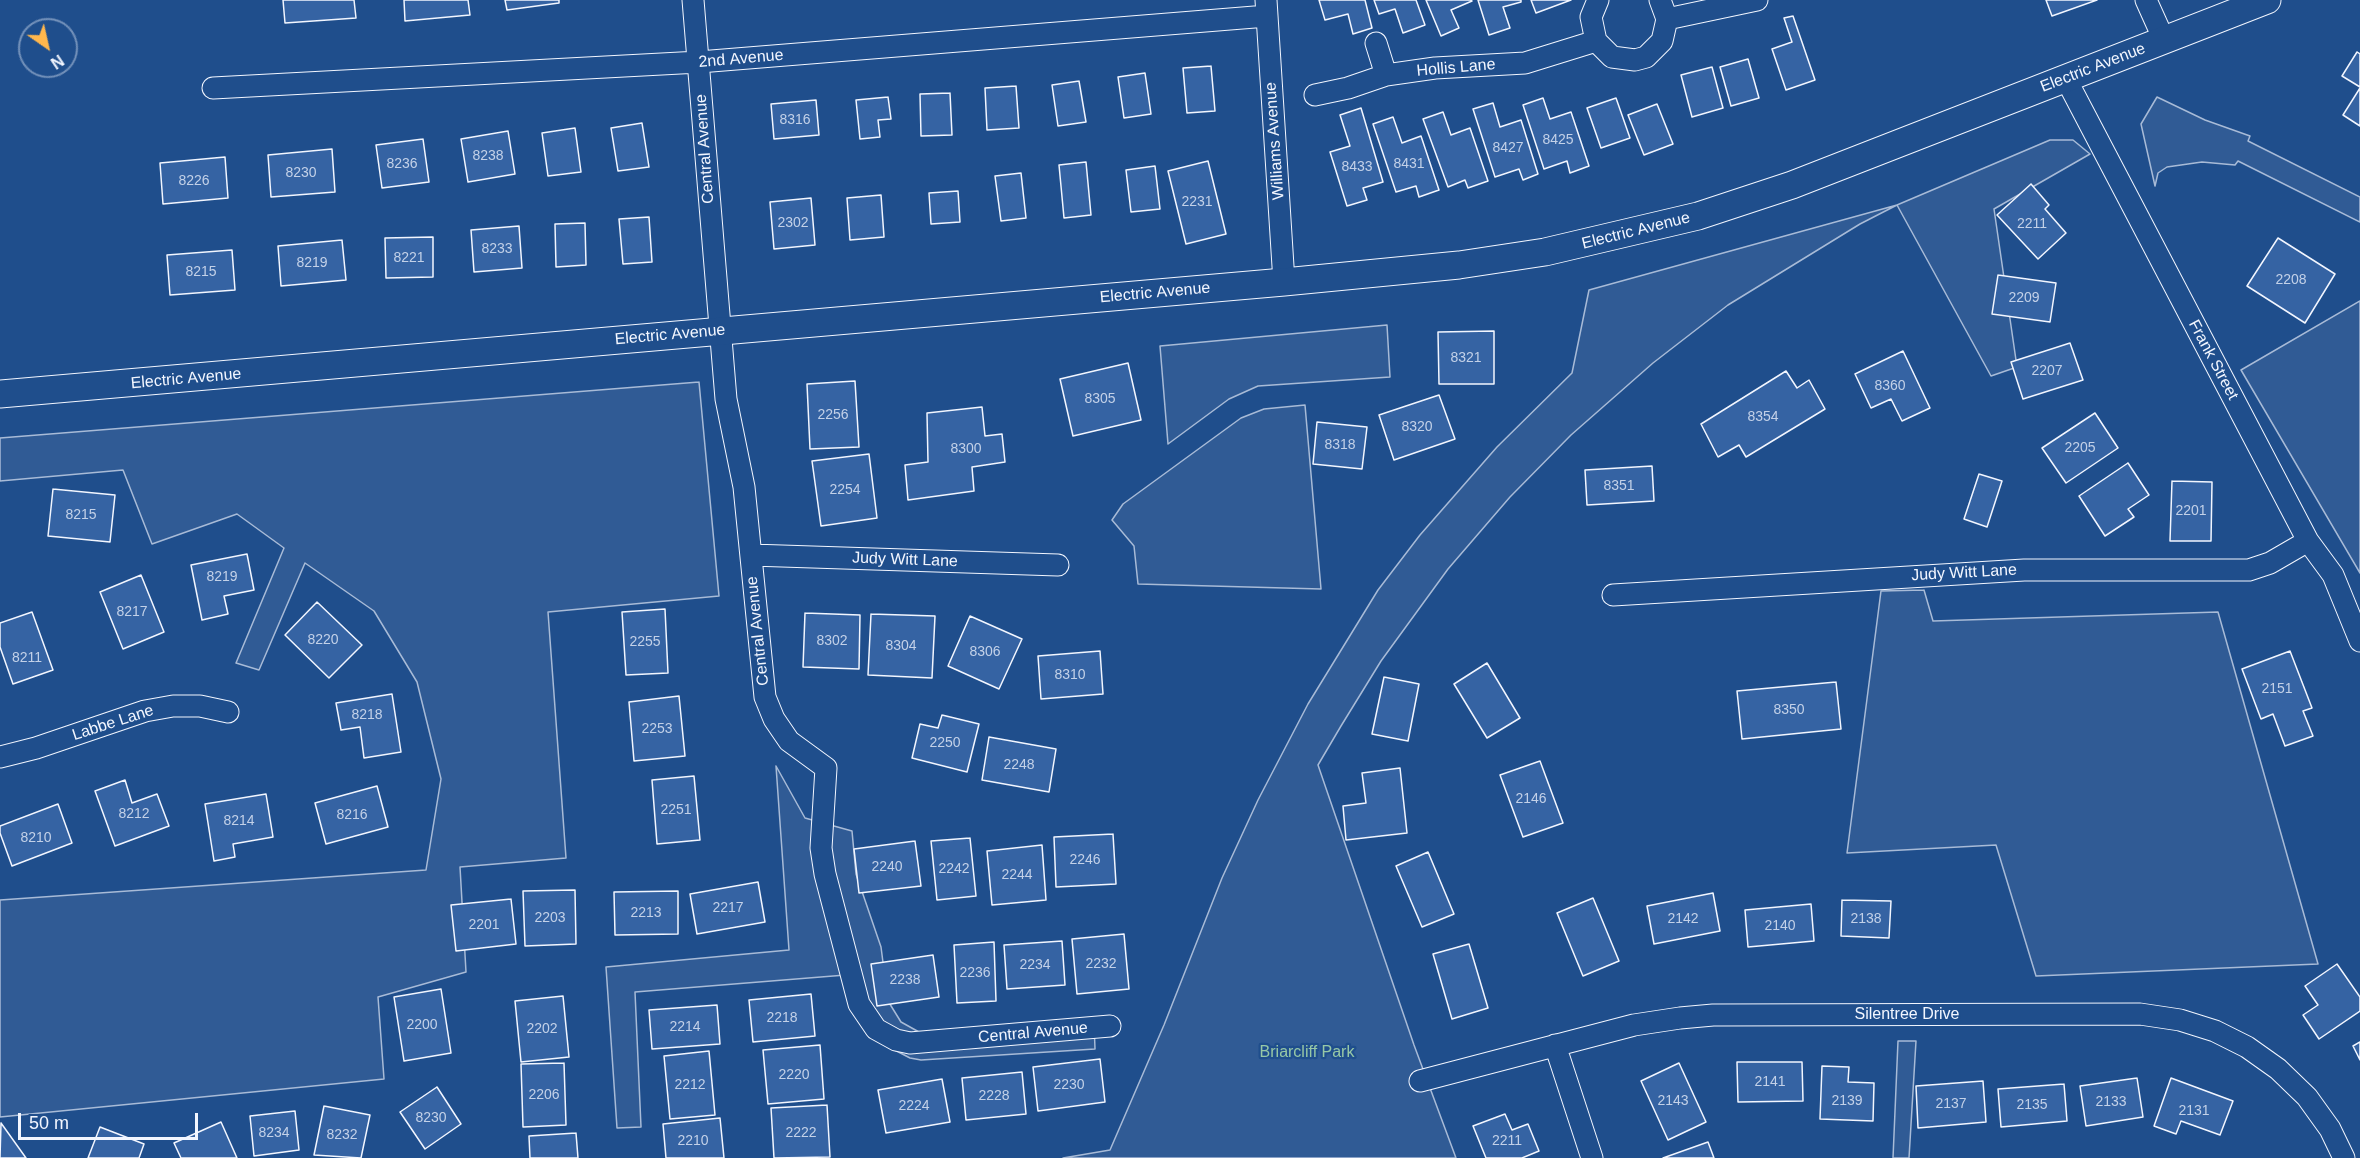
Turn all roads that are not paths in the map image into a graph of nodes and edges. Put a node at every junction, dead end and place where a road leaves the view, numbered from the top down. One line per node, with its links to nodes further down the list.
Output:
1 (693, 0): 11 (street, Central Avenue)
2 (1598, 0): 9 (street)
3 (2146, 0): 8 (street)
4 (2267, 0): 8 (street, Electric Avenue)
5 (1750, 1): 7 (street)
6 (1267, 8): 11 (street, 2nd Avenue); 16 (street, Williams Avenue)
7 (1664, 10): 9 (street)
8 (2164, 40): 13 (street, Electric Avenue)
9 (1596, 41): 12 (street, Hollis Lane)
10 (1376, 43): 12 (street)
11 (699, 62): 14 (street, 2nd Avenue); 17 (street, Central Avenue)
12 (1386, 75): 15 (street, Hollis Lane)
13 (2066, 79): 16 (street, Electric Avenue); 19 (street, Frank Street)
14 (213, 88)
15 (1315, 95)
16 (1284, 282): 17 (street, Electric Avenue)
17 (719, 331): 18 (street, Electric Avenue); 20 (street, Central Avenue)
18 (0, 394)
19 (2308, 541): 22 (street, Judy Witt Lane); 23 (street, Frank Street)
20 (751, 555): 21 (street, Judy Witt Lane); 26 (street, Central Avenue)
21 (1058, 565)
22 (1613, 595)
23 (2360, 641)
24 (228, 712): 25 (street, Labbe Lane)
25 (0, 757)
26 (1110, 1026)
27 (1555, 1045): 28 (street, Silentree Drive); 29 (street); 30 (street, Silentree Drive)
28 (1420, 1081)
29 (1592, 1158)
30 (2344, 1158)

